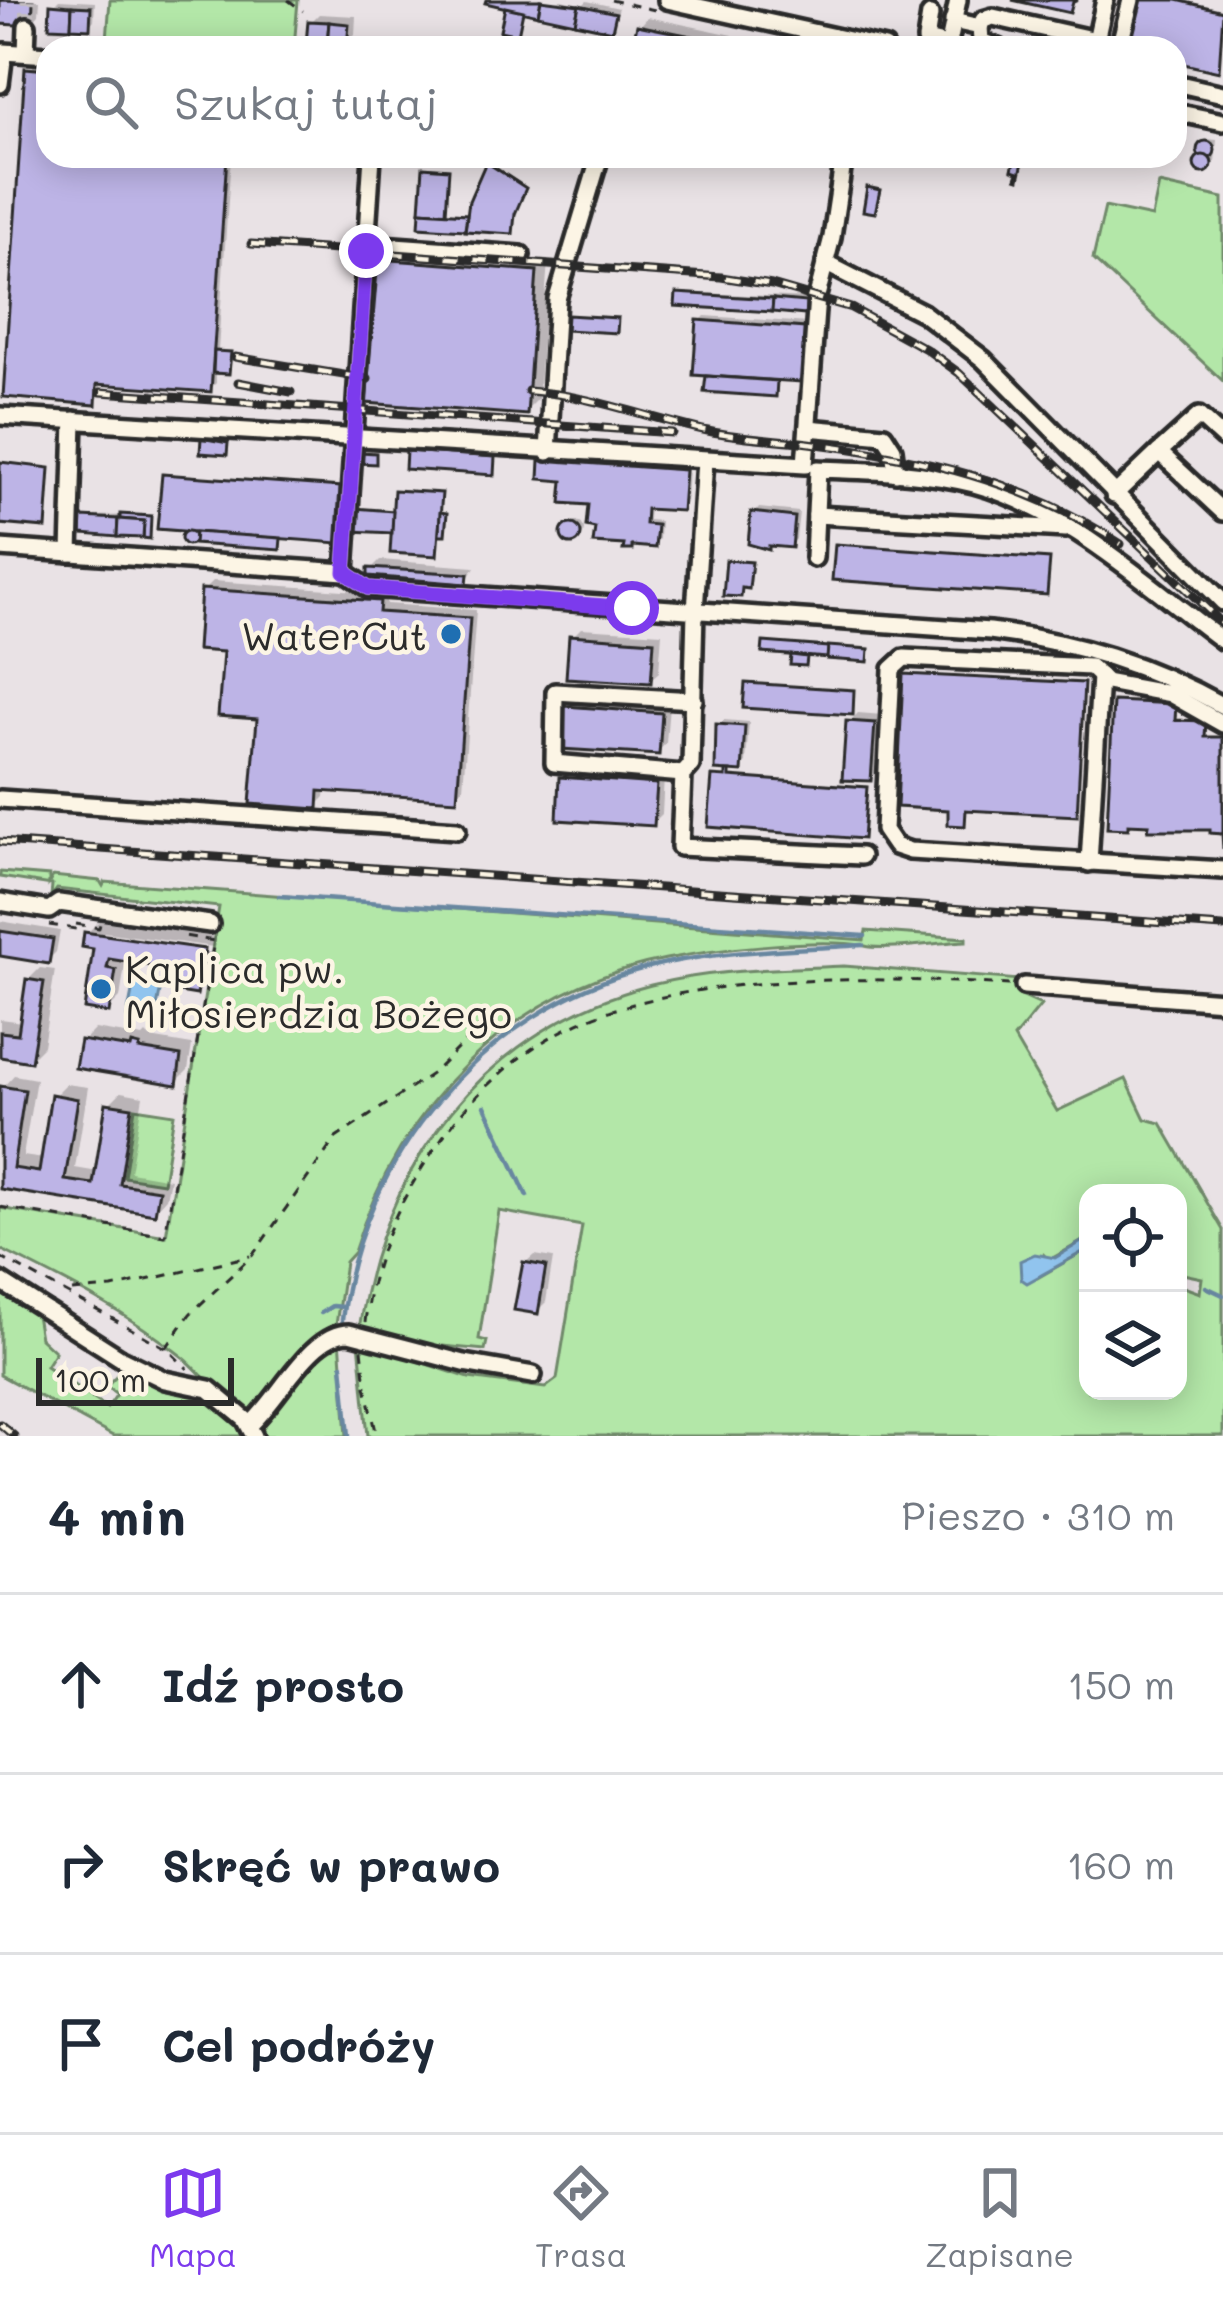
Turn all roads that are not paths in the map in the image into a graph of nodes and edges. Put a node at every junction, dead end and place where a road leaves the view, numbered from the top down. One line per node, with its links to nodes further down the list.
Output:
1 (667, 0): 9 (street)
2 (958, 0): 6 (street)
3 (1106, 0): 14 (street)
4 (1131, 0): 15 (street)
5 (930, 15): 10 (street)
6 (953, 21): 8 (street); 11 (street)
7 (27, 26): 16 (street)
8 (980, 27): 12 (street); 13 (street)
9 (830, 36)
10 (927, 36)
11 (950, 36)
12 (981, 36)
13 (1065, 36)
14 (1098, 36)
15 (1123, 36)
16 (26, 53): 17 (street); 18 (street)
17 (36, 54)
18 (0, 85)
19 (1187, 86): 20 (street)
20 (1223, 94)
21 (1187, 114): 22 (street)
22 (1223, 122)
23 (371, 168): 26 (street)
24 (596, 168): 34 (street)
25 (842, 168): 28 (street)
26 (366, 244): 27 (street); 32 (street)
27 (521, 255)
28 (825, 263): 31 (street); 38 (street)
29 (0, 416): 30 (street)
30 (74, 420): 32 (street); 43 (street)
31 (808, 428): 36 (street); 37 (street)
32 (352, 438): 34 (street); 45 (street)
33 (1223, 438): 35 (street)
34 (548, 452): 36 (street)
35 (1159, 452): 38 (street); 39 (street)
36 (705, 460): 47 (street)
37 (896, 472): 40 (street); 41 (street)
38 (1114, 495): 46 (street)
39 (1223, 512)
40 (816, 515): 41 (street); 44 (street)
41 (1069, 530): 48 (street)
42 (0, 548): 43 (street)
43 (70, 553): 45 (street)
44 (814, 558)
45 (345, 572): 47 (street)
46 (1223, 602)
47 (695, 611): 50 (street); 51 (street)
48 (1223, 641)
49 (1100, 676): 52 (street); 57 (street); 57 (street)
50 (694, 700): 53 (street); 53 (street)
51 (1223, 706)
52 (1223, 724)
53 (683, 773): 56 (street)
54 (0, 800): 55 (street)
55 (457, 830)
56 (861, 856)
57 (1089, 863): 58 (street)
58 (1223, 870)
59 (0, 902): 60 (street)
60 (210, 924)
61 (1024, 986): 62 (street)
62 (1223, 1001)
63 (0, 1281): 65 (street)
64 (533, 1375): 65 (street)
65 (252, 1431)

